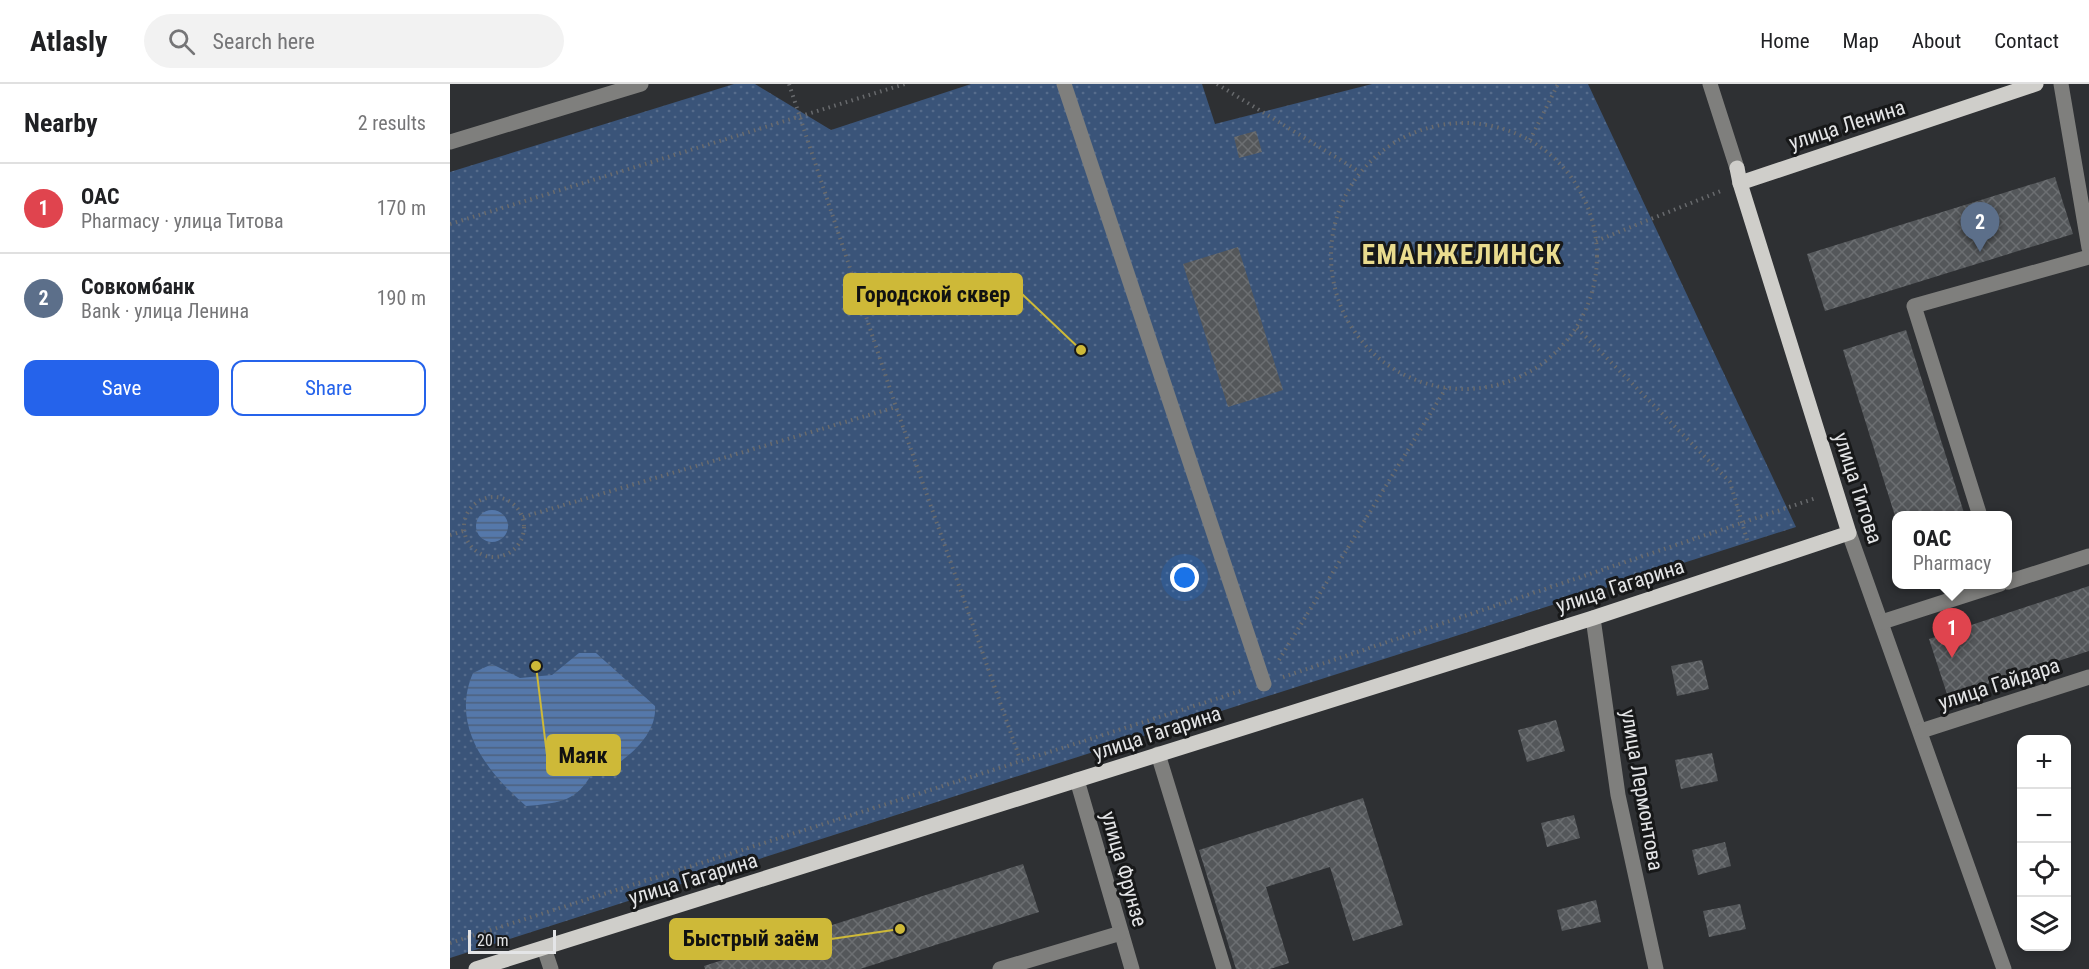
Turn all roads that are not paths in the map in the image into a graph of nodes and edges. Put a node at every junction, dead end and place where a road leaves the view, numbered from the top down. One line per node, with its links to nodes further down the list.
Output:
1 (641, 84): 6 (street)
2 (1064, 84): 18 (street)
3 (1710, 84): 7 (street, улица Титова)
4 (2036, 84): 7 (main road, улица Ленина)
5 (2061, 84): 8 (street)
6 (450, 142)
7 (1738, 175): 11 (main road, улица Титова)
8 (2089, 248)
9 (2089, 257): 10 (street)
10 (1978, 511)
11 (1849, 532): 15 (main road, улица Гагарина); 16 (street, улица Титова)
12 (2089, 556): 13 (street)
13 (2012, 580)
14 (1988, 589): 16 (street)
15 (1593, 618): 20 (main road, улица Гагарина); 29 (street, улица Лермонтова)
16 (1882, 622): 19 (street, улица Титова)
17 (2089, 677): 19 (street, улица Гайдара)
18 (1264, 684)
19 (1922, 730): 30 (street, улица Титова)
20 (1158, 754): 21 (main road, улица Гагарина); 28 (street)
21 (1077, 780): 22 (street, улица Фрунзе); 23 (main road, улица Гагарина)
22 (1121, 933): 26 (street); 27 (street, улица Фрунзе)
23 (544, 948): 24 (main road, улица Гагарина); 25 (street)
24 (476, 969)
25 (551, 969)
26 (1000, 969)
27 (1132, 969)
28 (1224, 969)
29 (1656, 969)
30 (2004, 969)

